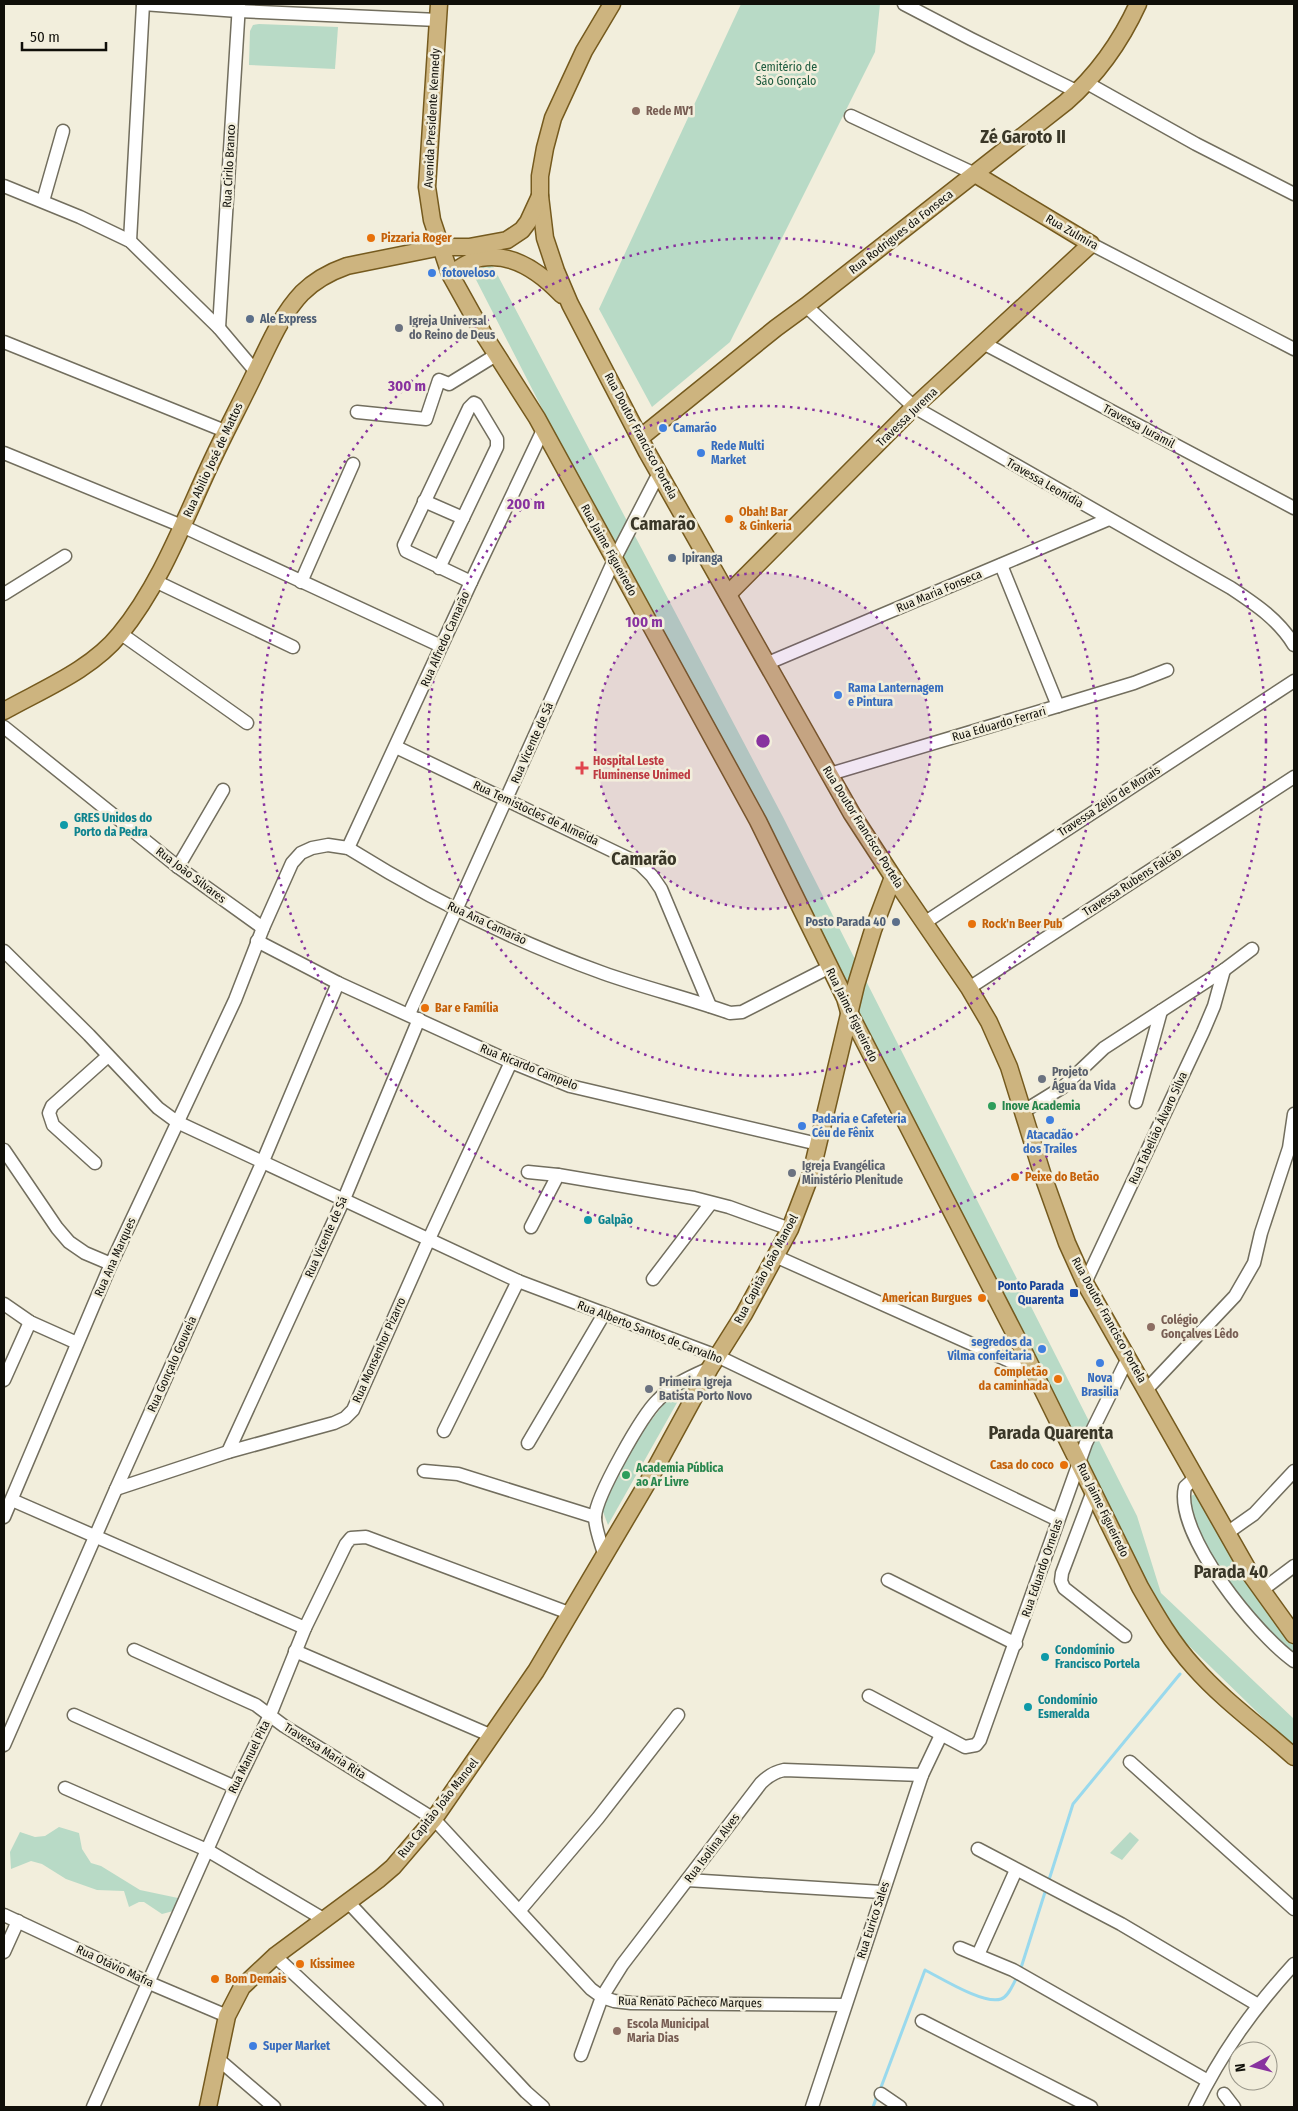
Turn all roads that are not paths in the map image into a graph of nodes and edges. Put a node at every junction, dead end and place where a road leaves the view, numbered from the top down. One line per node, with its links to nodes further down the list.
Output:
1 (143, 4): 6 (street); 16 (street)
2 (439, 4): 7 (main road, Avenida Presidente Kennedy)
3 (612, 4): 14 (main road, Rua Doutor Francisco Portela)
4 (904, 4): 8 (street)
5 (1138, 4): 8 (main road, Rua Rodrigues da Fonseca)
6 (238, 7): 7 (street); 22 (street, Rua Cirilo Branco)
7 (438, 20): 18 (main road, Avenida Presidente Kennedy)
8 (1082, 87): 11 (main road, Rua Rodrigues da Fonseca); 13 (street)
9 (851, 116): 11 (street, Rua Zulmira)
10 (63, 131): 15 (street)
11 (975, 174): 17 (main road, Rua Zulmira); 21 (main road, Rua Rodrigues da Fonseca)
12 (4, 186): 15 (street)
13 (1294, 194)
14 (540, 196): 18 (main road); 20 (main road, Rua Doutor Francisco Portela)
15 (43, 201): 16 (street)
16 (130, 240): 22 (street)
17 (1091, 244): 24 (main road, Travessa Jurema); 25 (street, Rua Zulmira)
18 (441, 247): 19 (main road, Rua Jaime Figueiredo); 27 (main road, Rua Abilio José de Mattos)
19 (450, 274): 20 (main road); 26 (main road, Rua Jaime Figueiredo)
20 (570, 304): 32 (main road, Rua Doutor Francisco Portela)
21 (806, 306): 28 (street, Travessa Leonídia); 32 (main road, Rua Rodrigues da Fonseca)
22 (219, 328): 27 (street)
23 (4, 342): 31 (street)
24 (983, 344): 28 (main road, Travessa Jurema); 37 (street, Travessa Juramil)
25 (1294, 349)
26 (496, 354): 29 (street); 30 (main road, Rua Jaime Figueiredo)
27 (256, 372): 31 (main road, Rua Abilio José de Mattos)
28 (914, 407): 39 (street, Travessa Leonídia); 49 (main road, Travessa Jurema)
29 (357, 412)
30 (543, 430): 42 (main road, Rua Jaime Figueiredo); 47 (street, Rua Alfredo Camarão)
31 (225, 431): 40 (main road, Rua Abilio José de Mattos)
32 (640, 438): 35 (main road, Rua Doutor Francisco Portela)
33 (4, 453): 40 (street)
34 (353, 464): 46 (street)
35 (659, 473): 42 (street, Rua Vicente de Sá); 49 (main road, Rua Doutor Francisco Portela)
36 (424, 501): 38 (street); 38 (street); 44 (street)
37 (1294, 508)
38 (463, 518): 44 (street)
39 (1109, 519): 43 (street, Rua Maria Fonseca); 51 (street, Travessa Leonídia)
40 (182, 526): 45 (main road, Rua Abilio José de Mattos); 46 (street)
41 (65, 556): 48 (street)
42 (614, 560): 65 (street, Rua Vicente de Sá); 75 (main road, Rua Jaime Figueiredo)
43 (1001, 565): 54 (street, Rua Maria Fonseca); 57 (street)
44 (439, 568): 47 (street)
45 (155, 581): 50 (main road, Rua Abilio José de Mattos); 53 (street)
46 (301, 582): 52 (street)
47 (470, 582): 52 (street, Rua Alfredo Camarão)
48 (4, 594)
49 (728, 594): 54 (main road, Rua Doutor Francisco Portela)
50 (120, 634): 58 (main road, Rua Abilio José de Mattos); 59 (street)
51 (1294, 644)
52 (441, 646): 61 (street, Rua Alfredo Camarão)
53 (293, 647)
54 (768, 663): 62 (main road, Rua Doutor Francisco Portela)
55 (1167, 670): 57 (street, Rua Eduardo Ferrari)
56 (1294, 681): 70 (street, Travessa Zélio de Morais)
57 (1058, 706): 62 (street, Rua Eduardo Ferrari)
58 (4, 711)
59 (247, 723)
60 (4, 727): 67 (street, Rua João Silvares)
61 (396, 746): 65 (street, Rua Temistocles de Almeida); 66 (street, Rua Alfredo Camarão)
62 (830, 774): 68 (main road, Rua Doutor Francisco Portela)
63 (1294, 777): 78 (street, Travessa Rubens Falcão)
64 (223, 790): 67 (street)
65 (507, 800): 69 (street, Rua Vicente de Sá); 80 (street, Rua Temistocles de Almeida)
66 (348, 848): 69 (street, Rua Ana Camarão); 71 (street, Rua Ana Camarão)
67 (178, 867): 71 (street, Rua João Silvares)
68 (893, 878): 70 (main road, Rua Doutor Francisco Portela); 82 (main road, Rua Capitão João Manoel)
69 (456, 910): 80 (street, Rua Ana Camarão); 83 (street, Rua Vicente de Sá)
70 (924, 923): 78 (main road, Rua Doutor Francisco Portela)
71 (263, 928): 72 (street, Rua Ana Camarão)
72 (258, 941): 77 (street, Rua Ricardo Campelo); 79 (street, Rua Ana Camarão)
73 (1252, 949): 76 (street)
74 (7, 958): 84 (street, Rua Alberto Santos de Carvalho)
75 (828, 968): 80 (street, Rua Ana Camarão); 82 (main road, Rua Jaime Figueiredo)
76 (1224, 970): 81 (street); 106 (street, Rua Tabelião Álvaro Silva)
77 (338, 983): 83 (street, Rua Ricardo Campelo); 93 (street, Rua Gonçalo Gouveia)
78 (969, 988): 87 (main road, Rua Doutor Francisco Portela)
79 (235, 1000): 89 (street, Rua Ana Marques)
80 (710, 1006)
81 (1161, 1011): 86 (street); 87 (street)
82 (849, 1012): 90 (main road, Rua Capitão João Manoel); 113 (main road, Rua Jaime Figueiredo)
83 (414, 1016): 85 (street, Rua Ricardo Campelo); 97 (street, Rua Vicente de Sá)
84 (108, 1056): 89 (street, Rua Alberto Santos de Carvalho); 94 (street)
85 (511, 1062): 90 (street, Rua Ricardo Campelo); 101 (street, Rua Monsenhor Pizarro)
86 (1136, 1102)
87 (1024, 1111): 106 (main road, Rua Doutor Francisco Portela)
88 (1294, 1114): 91 (street)
89 (177, 1122): 93 (street, Rua Alberto Santos de Carvalho); 103 (street, Rua Ana Marques)
90 (818, 1144): 100 (main road, Rua Capitão João Manoel)
91 (1291, 1149): 115 (street)
92 (4, 1150): 103 (street)
93 (263, 1161): 97 (street, Rua Alberto Santos de Carvalho); 123 (street, Rua Gonçalo Gouveia)
94 (95, 1163)
95 (528, 1172): 96 (street)
96 (558, 1176): 98 (street); 99 (street)
97 (344, 1199): 101 (street, Rua Alberto Santos de Carvalho); 118 (street, Rua Vicente de Sá)
98 (711, 1203): 100 (street); 104 (street)
99 (531, 1227)
100 (790, 1229): 102 (main road, Rua Capitão João Manoel)
101 (429, 1239): 105 (street, Rua Alberto Santos de Carvalho); 118 (street, Rua Monsenhor Pizarro)
102 (775, 1256): 112 (main road, Rua Capitão João Manoel); 113 (street)
103 (111, 1264): 110 (street, Rua Ana Marques)
104 (653, 1279)
105 (518, 1281): 108 (street, Rua Alberto Santos de Carvalho); 116 (street)
106 (1085, 1283): 111 (main road, Rua Doutor Francisco Portela)
107 (4, 1304): 109 (street)
108 (604, 1314): 112 (street, Rua Alberto Santos de Carvalho); 117 (street)
109 (30, 1322): 110 (street); 114 (street)
110 (77, 1343): 125 (street, Rua Ana Marques)
111 (1128, 1358): 115 (main road, Rua Doutor Francisco Portela); 119 (street, Rua Eduardo Ornelas)
112 (713, 1362): 126 (street); 128 (street, Rua Alberto Santos de Carvalho); 131 (main road, Rua Capitão João Manoel)
113 (1032, 1371): 119 (main road, Rua Jaime Figueiredo)
114 (4, 1380)
115 (1147, 1389): 122 (main road, Rua Doutor Francisco Portela)
116 (444, 1431)
117 (528, 1444)
118 (228, 1452): 123 (street, Rua Monsenhor Pizarro)
119 (1079, 1461): 124 (main road, Rua Jaime Figueiredo); 128 (street, Rua Eduardo Ornelas)
120 (424, 1471): 126 (street)
121 (1294, 1471): 130 (street)
122 (1196, 1477): 130 (main road, Rua Doutor Francisco Portela); 142 (street)
123 (116, 1489): 129 (street, Rua Gonçalo Gouveia)
124 (1093, 1491): 138 (street); 150 (main road, Rua Jaime Figueiredo)
125 (12, 1500): 127 (street, Rua Ana Marques); 129 (street)
126 (595, 1517): 131 (street)
127 (4, 1518)
128 (1058, 1520): 139 (street, Rua Eduardo Ornelas)
129 (99, 1530): 136 (street); 149 (street, Rua Gonçalo Gouveia)
130 (1227, 1533): 134 (main road, Rua Doutor Francisco Portela)
131 (604, 1554): 135 (main road, Rua Capitão João Manoel)
132 (1294, 1566): 134 (street)
133 (888, 1580): 139 (street)
134 (1262, 1590): 137 (main road, Rua Doutor Francisco Portela)
135 (569, 1613): 136 (street, Rua Manuel Pita); 148 (main road, Rua Capitão João Manoel)
136 (305, 1628): 141 (street, Rua Manuel Pita)
137 (1294, 1635)
138 (1125, 1636)
139 (1016, 1644): 147 (street, Rua Eduardo Ornelas)
140 (134, 1650): 145 (street, Travessa Maria Rita)
141 (295, 1651): 145 (street, Rua Manuel Pita); 148 (street)
142 (1294, 1661)
143 (869, 1696): 147 (street)
144 (74, 1715): 153 (street)
145 (270, 1715): 153 (street, Rua Manuel Pita); 155 (street, Travessa Maria Rita)
146 (678, 1715): 163 (street)
147 (941, 1734): 152 (street, Rua Eurico Sales)
148 (492, 1736): 155 (main road, Rua Capitão João Manoel)
149 (4, 1745)
150 (1294, 1757)
151 (1130, 1762): 162 (street)
152 (922, 1774): 159 (street, Rua Isolina Alves); 160 (street, Rua Eurico Sales)
153 (235, 1787): 157 (street, Rua Manuel Pita)
154 (65, 1788): 157 (street)
155 (434, 1818): 161 (main road, Rua Capitão João Manoel); 163 (street, Rua Renato Pacheco Marques)
156 (978, 1849): 158 (street)
157 (207, 1850): 165 (street); 172 (street, Rua Manuel Pita)
158 (1016, 1870): 169 (street); 175 (street)
159 (688, 1880): 160 (street); 173 (street, Rua Isolina Alves)
160 (882, 1892): 174 (street, Rua Eurico Sales)
161 (349, 1903): 165 (main road, Rua Capitão João Manoel); 187 (street)
162 (1294, 1909)
163 (520, 1910): 173 (street, Rua Renato Pacheco Marques)
164 (4, 1915): 166 (street, Rua Otávio Mafra)
165 (324, 1920): 170 (main road, Rua Capitão João Manoel)
166 (18, 1921): 168 (street); 172 (street, Rua Otávio Mafra)
167 (960, 1948): 169 (street)
168 (4, 1952)
169 (978, 1955): 180 (street)
170 (275, 1956): 176 (main road, Rua Capitão João Manoel); 186 (street)
171 (1294, 1964): 175 (street)
172 (147, 1982): 176 (street, Rua Otávio Mafra); 183 (street, Rua Manuel Pita)
173 (602, 1997): 174 (street, Rua Renato Pacheco Marques); 178 (street, Rua Isolina Alves)
174 (845, 2005): 188 (street, Rua Eurico Sales)
175 (1258, 2005): 180 (street)
176 (227, 2016): 179 (main road, Rua Capitão João Manoel)
177 (922, 2021): 190 (street)
178 (581, 2055)
179 (218, 2059): 184 (main road, Rua Capitão João Manoel); 185 (street)
180 (1208, 2081): 191 (street)
181 (881, 2094): 189 (street)
182 (1224, 2094): 192 (street)
183 (93, 2107)
184 (208, 2107)
185 (274, 2107)
186 (437, 2107)
187 (543, 2107)
188 (812, 2107)
189 (900, 2107)
190 (1090, 2107)
191 (1195, 2107)
192 (1234, 2107)

